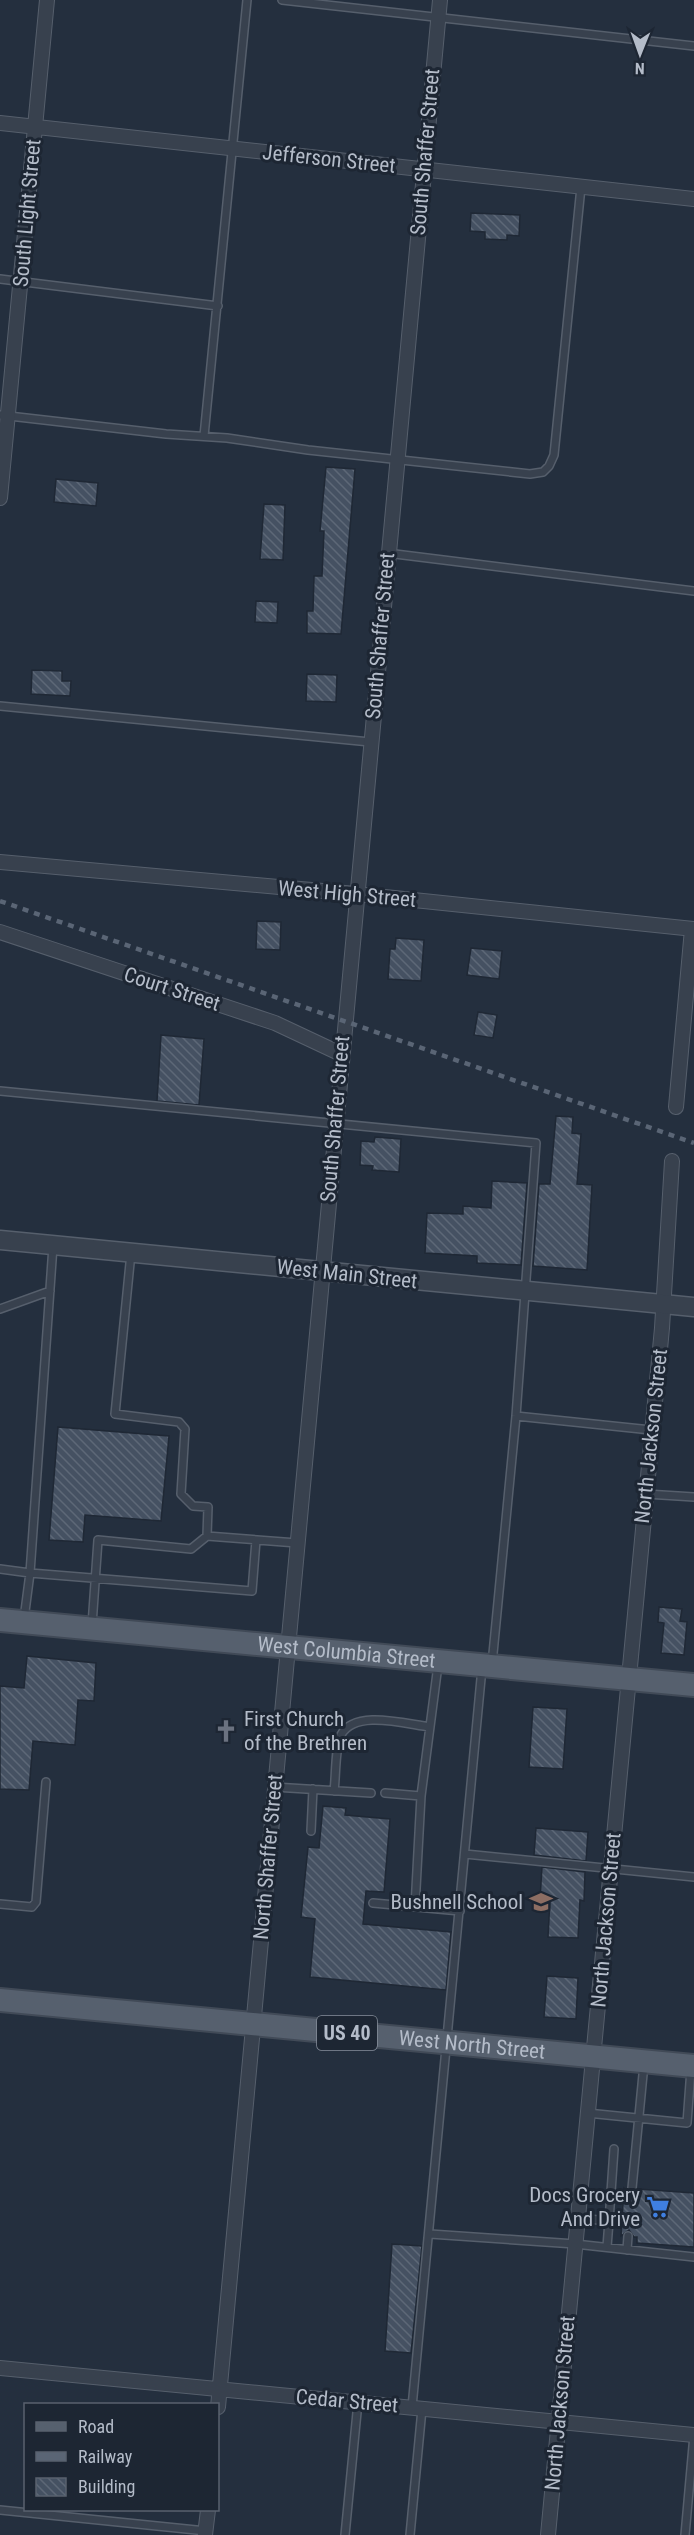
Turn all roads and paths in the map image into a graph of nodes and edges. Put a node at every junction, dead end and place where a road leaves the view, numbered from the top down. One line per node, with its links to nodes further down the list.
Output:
1 (47, 0): 8 (street, South Light Street)
2 (247, 0): 9 (lane)
3 (282, 0): 5 (lane)
4 (440, 0): 5 (street, South Shaffer Street)
5 (438, 16): 6 (lane); 10 (street, South Shaffer Street)
6 (694, 46)
7 (0, 123): 8 (street, Jefferson Street)
8 (35, 127): 9 (street, Jefferson Street); 14 (street, South Light Street)
9 (234, 149): 10 (street, Jefferson Street); 15 (lane)
10 (423, 169): 11 (street, Jefferson Street); 18 (street, South Shaffer Street)
11 (581, 187): 12 (street, Jefferson Street); 18 (lane)
12 (694, 199)
13 (0, 279): 14 (lane)
14 (20, 281): 15 (lane); 16 (street, South Light Street)
15 (218, 306): 17 (lane)
16 (4, 416): 17 (lane); 19 (street, South Light Street)
17 (204, 436): 18 (lane)
18 (396, 459): 20 (street, South Shaffer Street)
19 (0, 498)
20 (387, 553): 21 (lane); 23 (street, South Shaffer Street)
21 (694, 591)
22 (0, 706): 23 (lane)
23 (370, 742): 25 (street, South Shaffer Street)
24 (0, 862): 25 (street, West High Street)
25 (356, 894): 26 (street, West High Street); 28 (street, South Shaffer Street)
26 (693, 929): 30 (street)
27 (0, 932): 28 (street, Court Street)
28 (341, 1054): 31 (street, South Shaffer Street)
29 (0, 1091): 31 (lane)
30 (676, 1107)
31 (335, 1124): 36 (street, South Shaffer Street); 38 (lane)
32 (672, 1161): 39 (street, North Jackson Street)
33 (0, 1240): 34 (street, West Main Street)
34 (53, 1245): 35 (street, West Main Street); 37 (lane)
35 (131, 1253): 36 (street, West Main Street); 46 (lane)
36 (321, 1271): 38 (street, West Main Street); 48 (street, North Shaffer Street)
37 (50, 1291): 41 (lane); 50 (lane)
38 (525, 1291): 39 (street, West Main Street); 42 (lane)
39 (663, 1304): 40 (street, West Main Street); 43 (street, North Jackson Street)
40 (694, 1307)
41 (0, 1309)
42 (516, 1416): 43 (lane); 57 (lane)
43 (651, 1430): 44 (street, North Jackson Street)
44 (645, 1494): 45 (lane); 58 (street, North Jackson Street)
45 (694, 1497)
46 (207, 1536): 47 (lane); 51 (lane)
47 (256, 1540): 48 (lane); 51 (lane)
48 (297, 1543): 55 (street, North Shaffer Street)
49 (0, 1569): 50 (lane)
50 (30, 1573): 51 (lane); 53 (lane)
51 (96, 1578): 54 (lane)
52 (0, 1620): 53 (main road, West Columbia Street)
53 (24, 1622): 54 (main road, West Columbia Street)
54 (92, 1629): 55 (main road, West Columbia Street)
55 (287, 1648): 56 (main road, West Columbia Street); 62 (street, North Shaffer Street)
56 (438, 1662): 57 (main road, West Columbia Street); 60 (lane)
57 (487, 1666): 58 (main road, West Columbia Street); 69 (lane)
58 (628, 1679): 59 (main road, West Columbia Street); 70 (street, North Jackson Street)
59 (694, 1685)
60 (430, 1727): 64 (lane); 67 (lane)
61 (46, 1782): 73 (lane)
62 (274, 1787): 63 (lane); 77 (street, North Shaffer Street)
63 (313, 1789): 64 (lane); 68 (lane)
64 (334, 1791): 65 (lane)
65 (371, 1793)
66 (385, 1794): 67 (lane)
67 (421, 1796): 74 (lane)
68 (310, 1831)
69 (465, 1854): 70 (lane); 75 (lane)
70 (611, 1868): 71 (lane); 79 (street, North Jackson Street)
71 (694, 1877)
72 (373, 1903): 74 (lane)
73 (0, 1904)
74 (415, 1907): 75 (lane)
75 (460, 1911): 78 (lane)
76 (0, 2000): 77 (main road, West North Street / US 40)
77 (252, 2024): 78 (main road, West North Street / US 40); 95 (street, North Shaffer Street)
78 (447, 2043): 79 (main road, West North Street / US 40); 88 (lane)
79 (593, 2056): 80 (main road, West North Street / US 40); 82 (street, North Jackson Street)
80 (644, 2062): 81 (main road, West North Street / US 40); 83 (lane)
81 (693, 2066): 83 (lane)
82 (587, 2113): 83 (lane); 86 (street, North Jackson Street)
83 (639, 2118): 85 (lane)
84 (614, 2149): 87 (lane)
85 (632, 2188)
86 (578, 2218): 87 (lane); 90 (street, North Jackson Street)
87 (609, 2221): 91 (lane)
88 (430, 2234): 90 (lane); 98 (lane)
89 (628, 2236): 92 (lane)
90 (575, 2244): 91 (lane); 99 (street, North Jackson Street)
91 (607, 2247): 92 (lane)
92 (627, 2250): 93 (lane)
93 (694, 2257)
94 (0, 2368): 95 (street, Cedar Street)
95 (219, 2389): 96 (street, Cedar Street); 97 (street, North Shaffer Street)
96 (358, 2402): 98 (street, Cedar Street); 104 (lane)
97 (218, 2403)
98 (417, 2408): 99 (street, Cedar Street); 105 (lane)
99 (558, 2422): 100 (street, Cedar Street); 106 (street, North Jackson Street)
100 (694, 2435): 107 (lane)
101 (0, 2510): 103 (lane)
102 (208, 2511): 103 (street)
103 (206, 2533)
104 (345, 2535)
105 (410, 2535)
106 (548, 2535)
107 (685, 2535)

